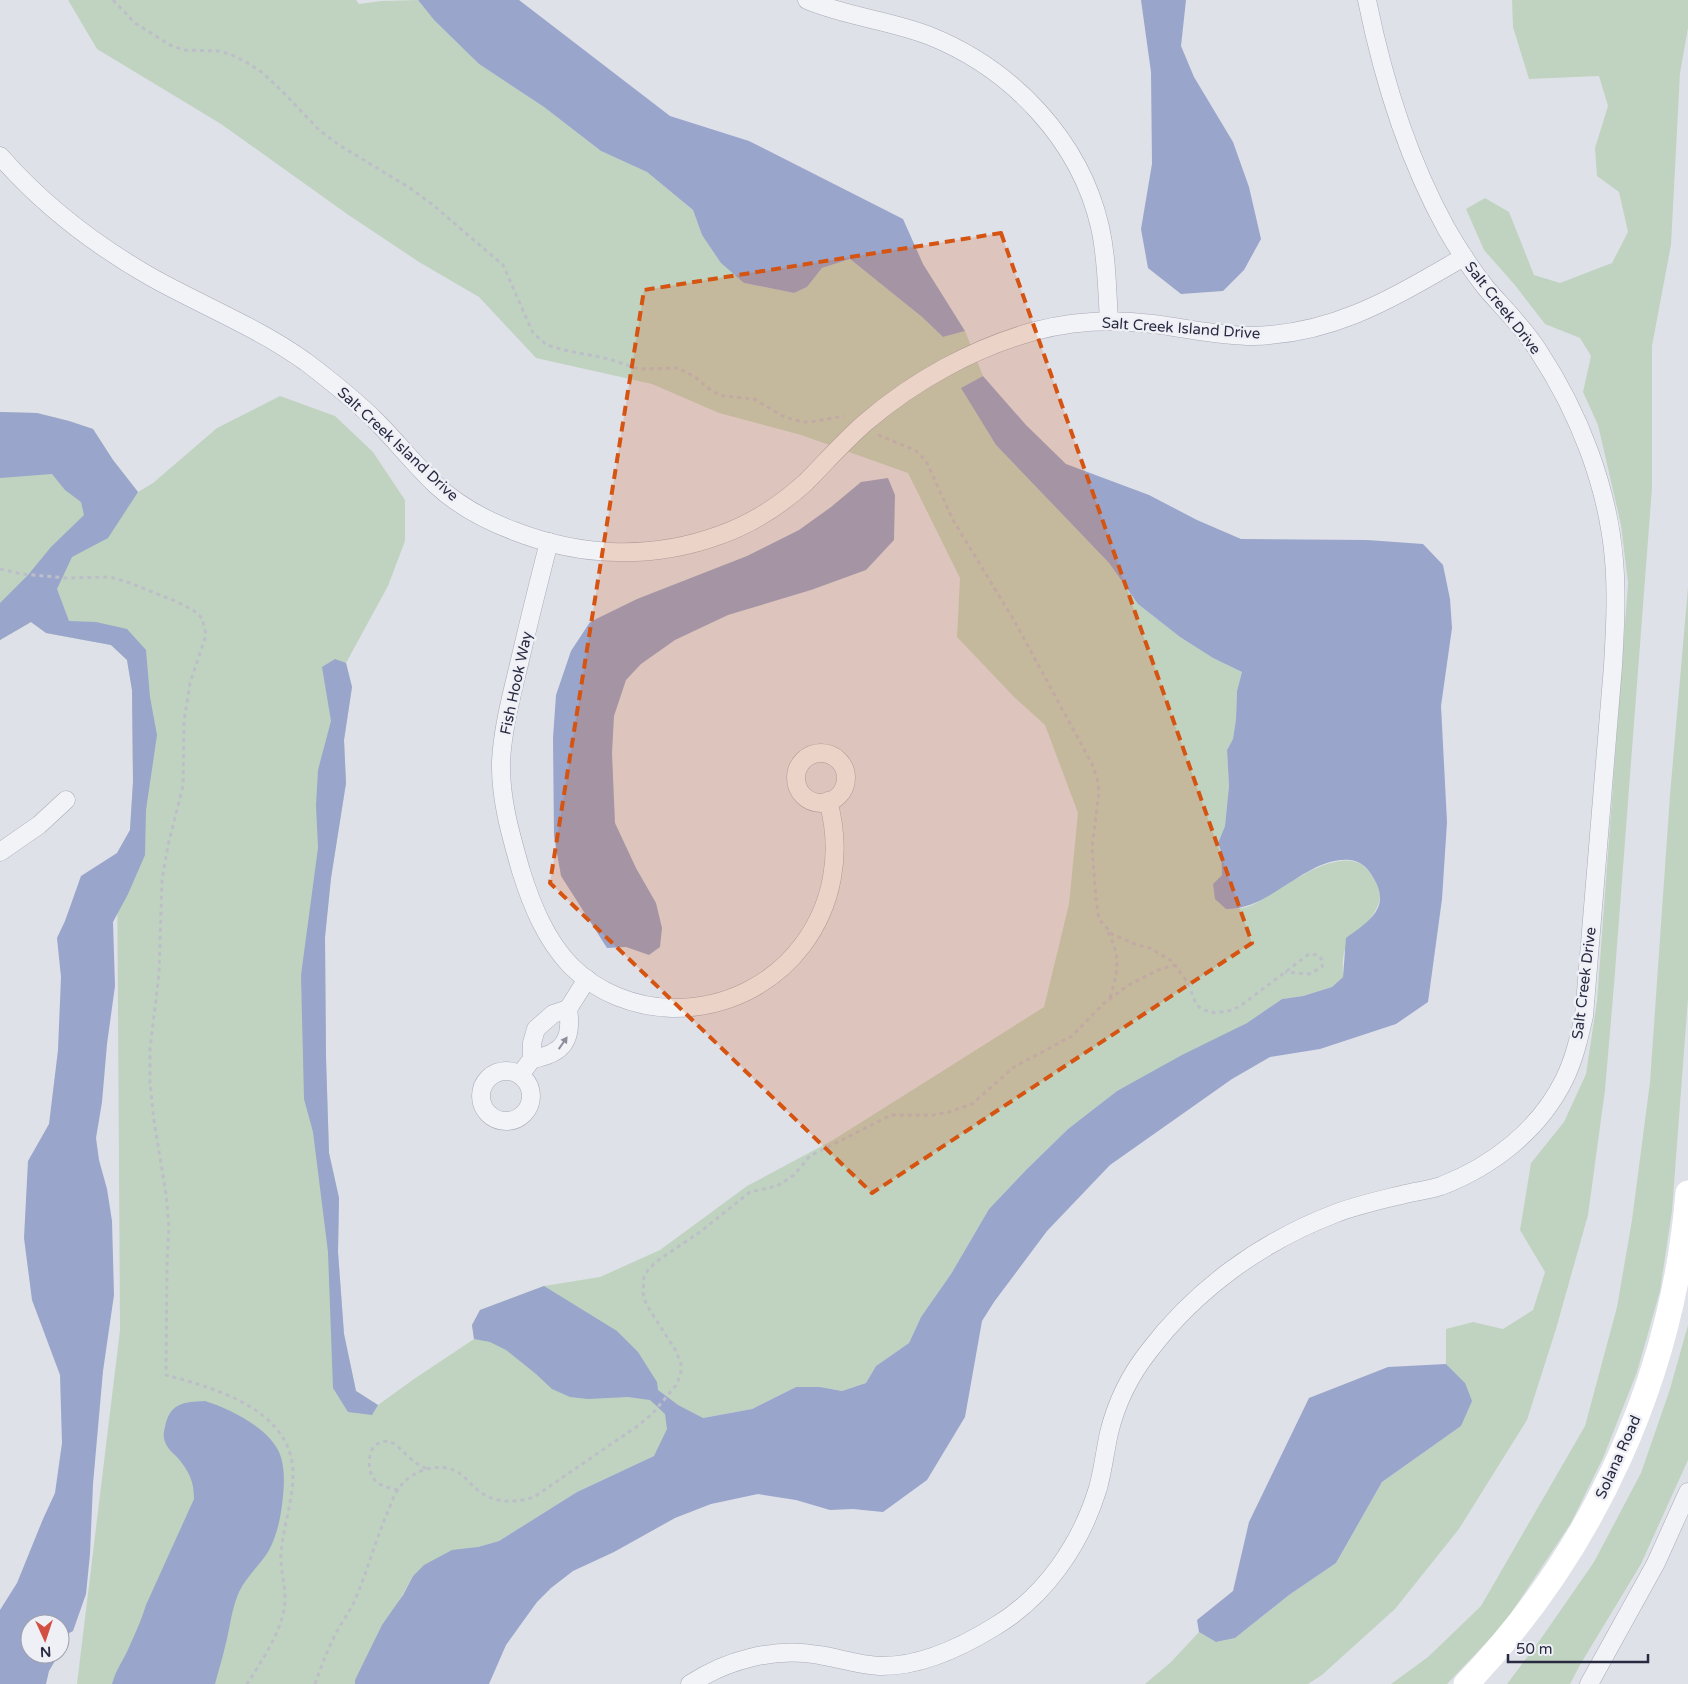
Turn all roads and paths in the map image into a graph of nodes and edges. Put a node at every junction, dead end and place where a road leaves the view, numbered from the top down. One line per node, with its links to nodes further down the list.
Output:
1 (113, 0): 7 (path)
2 (807, 0): 6 (street)
3 (1367, 0): 5 (street, Salt Creek Drive)
4 (0, 156): 8 (street, Salt Creek Island Drive)
5 (1464, 257): 6 (street, Salt Creek Island Drive); 27 (street, Salt Creek Drive)
6 (1109, 321): 7 (street, Salt Creek Island Drive)
7 (865, 423): 8 (street, Salt Creek Island Drive); 13 (path)
8 (549, 542): 16 (street, Fish Hook Way)
9 (0, 569): 25 (path)
10 (66, 800): 12 (street)
11 (828, 802): 16 (street, Fish Hook Way)
12 (0, 852)
13 (1106, 929): 14 (path); 17 (path)
14 (1175, 965): 15 (path); 17 (path)
15 (1285, 972): 15 (path)
16 (587, 979): 18 (street)
17 (1110, 999): 22 (path)
18 (568, 1008): 19 (street); 19 (street, one-way to 18)
19 (532, 1060): 20 (street)
20 (520, 1075)
21 (1688, 1193): 28 (street, Solana Road)
22 (428, 1469): 23 (path); 23 (path)
23 (398, 1490): 26 (path)
24 (1688, 1492): 29 (street)
25 (247, 1684)
26 (315, 1684)
27 (690, 1684)
28 (1466, 1684)
29 (1589, 1684)

